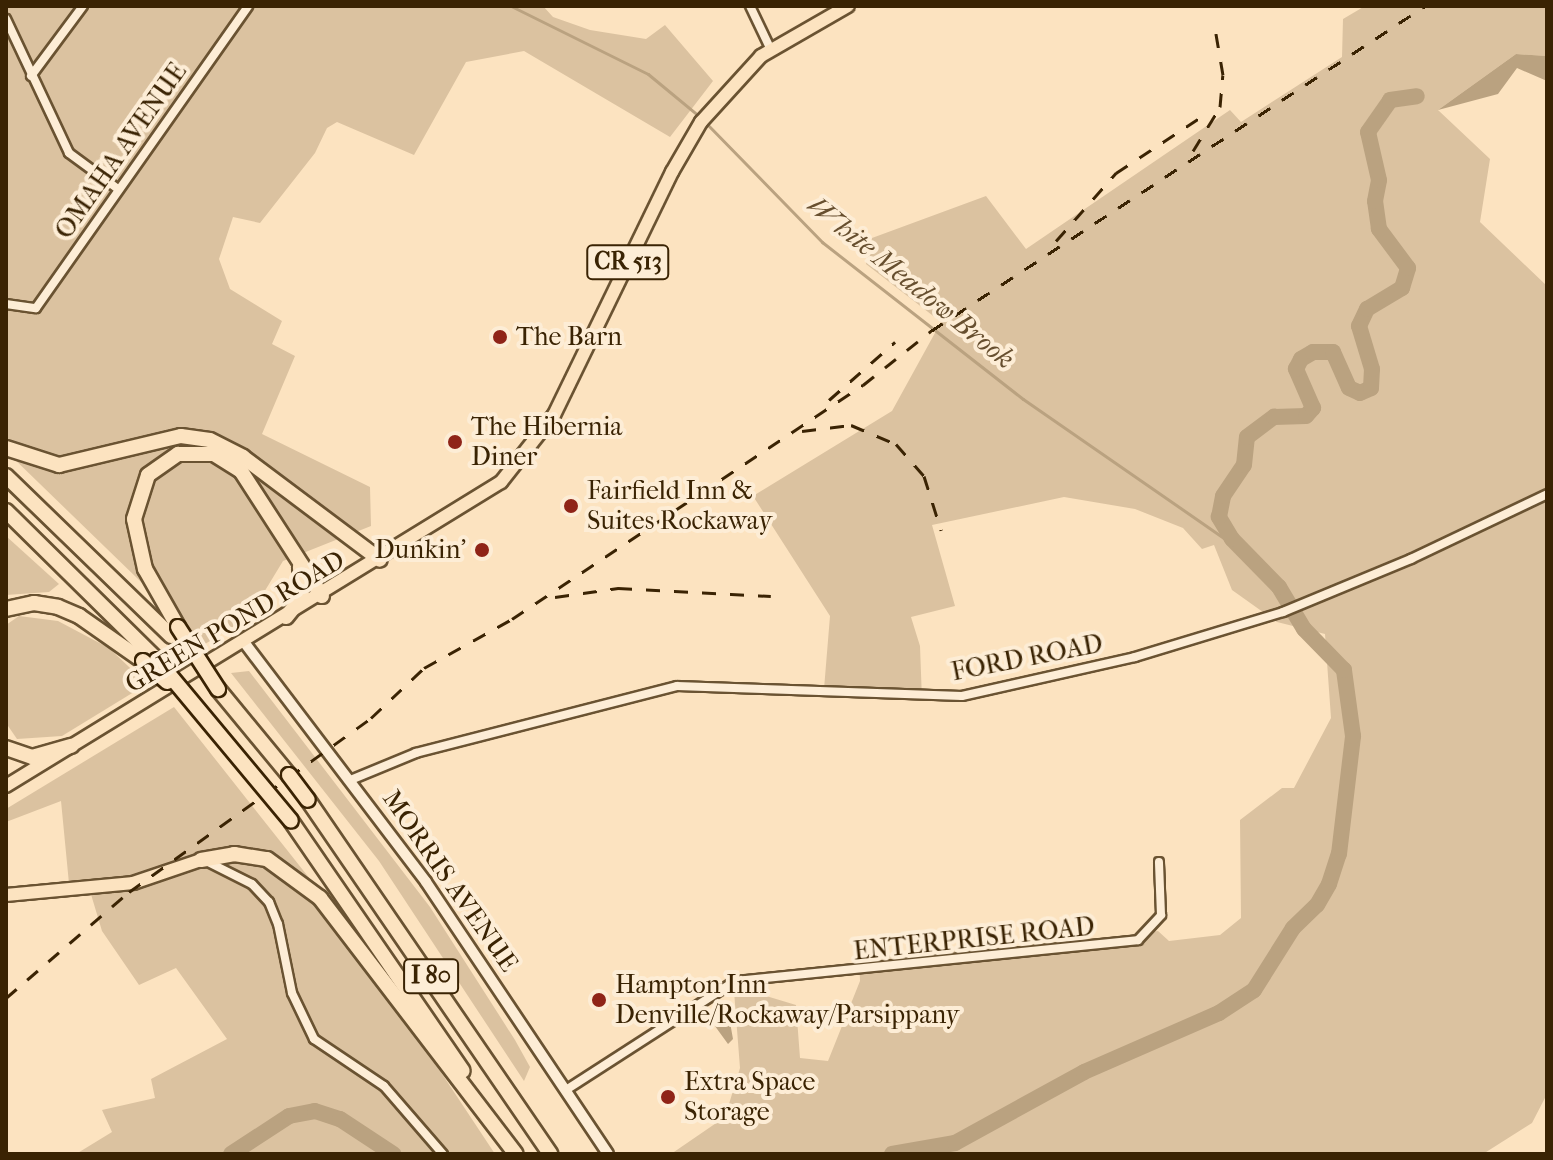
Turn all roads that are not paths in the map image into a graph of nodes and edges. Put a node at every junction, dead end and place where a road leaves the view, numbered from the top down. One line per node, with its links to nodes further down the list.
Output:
1 (83, 6): 7 (street)
2 (248, 6): 8 (street, OMAHA AVENUE)
3 (750, 6): 6 (street)
4 (848, 6): 6 (main road, GREEN POND ROAD / CR 513)
5 (6, 19): 7 (street)
6 (771, 50): 15 (main road, GREEN POND ROAD / CR 513)
7 (31, 76): 8 (street)
8 (118, 189): 9 (street, OMAHA AVENUE)
9 (6, 304)
10 (6, 448): 15 (highway)
11 (6, 476): 19 (highway)
12 (1547, 494): 24 (street, FORD ROAD)
13 (6, 511): 21 (highway)
14 (296, 556): 16 (highway); 18 (highway); 19 (highway)
15 (380, 560): 16 (main road, GREEN POND ROAD / CR 513)
16 (322, 596): 18 (main road, GREEN POND ROAD / CR 513)
17 (6, 609): 21 (highway)
18 (286, 617): 20 (main road, GREEN POND ROAD / CR 513)
19 (174, 631): 32 (highway, I 80, bridge)
20 (244, 642): 22 (main road, GREEN POND ROAD / CR 513); 24 (street, MORRIS AVENUE)
21 (150, 660): 31 (highway, I 80, bridge)
22 (71, 746): 23 (highway); 25 (main road, GREEN POND ROAD / CR 513)
23 (6, 748)
24 (353, 779): 29 (street, MORRIS AVENUE)
25 (6, 786)
26 (201, 860): 28 (main road); 30 (street); 31 (highway)
27 (1159, 862): 29 (street, ENTERPRISE ROAD)
28 (6, 895)
29 (566, 1090): 33 (street, MORRIS AVENUE)
30 (443, 1154)
31 (517, 1154)
32 (550, 1154)
33 (608, 1154)

